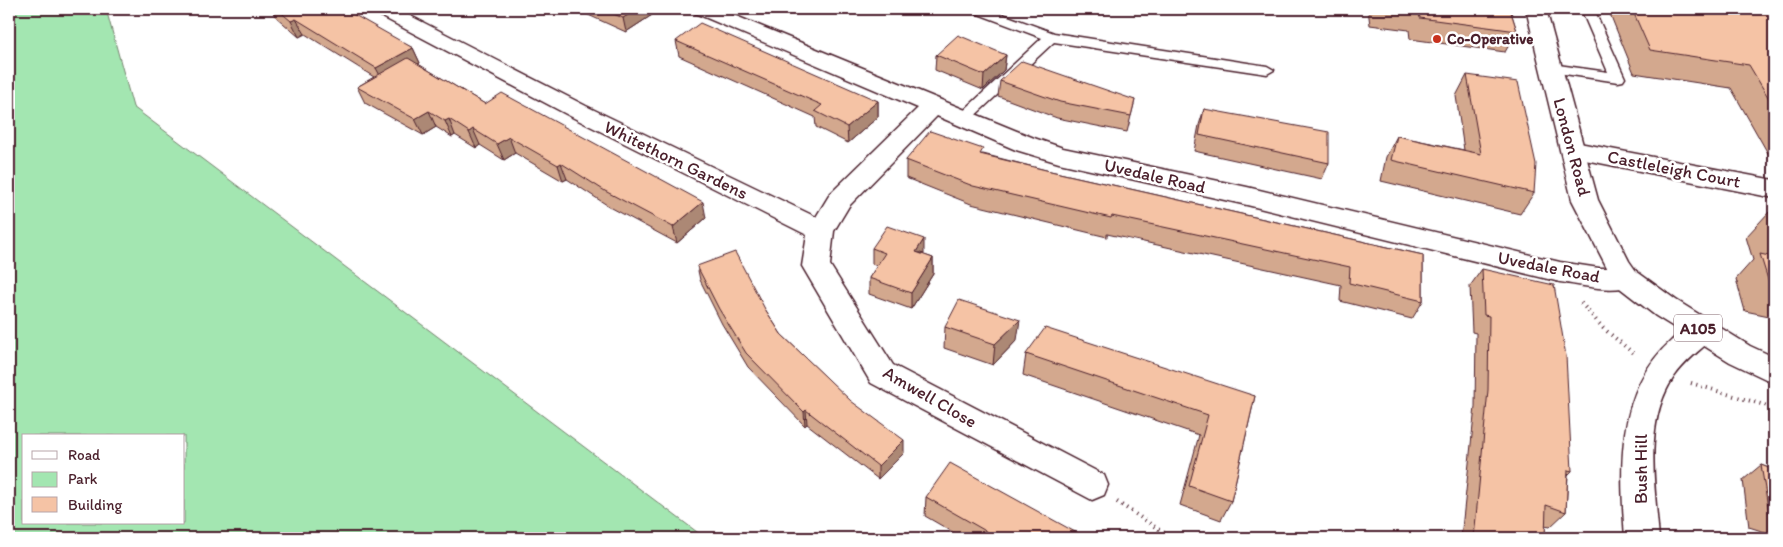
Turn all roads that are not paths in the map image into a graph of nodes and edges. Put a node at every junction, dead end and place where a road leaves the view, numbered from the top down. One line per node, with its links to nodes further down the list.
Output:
1 (382, 9): 13 (street, Whitethorn Gardens)
2 (702, 9): 9 (street, Uvedale Road)
3 (978, 9): 6 (lane)
4 (1536, 9): 7 (street, London Road / A105)
5 (1587, 9): 7 (lane)
6 (1051, 37): 8 (lane); 10 (lane)
7 (1551, 68): 11 (street, London Road / A105)
8 (1267, 70)
9 (933, 106): 10 (street, Uvedale Road); 13 (street)
10 (963, 119): 14 (street, Uvedale Road)
11 (1574, 150): 12 (street, Castleleigh Court); 14 (street, London Road / A105)
12 (1774, 189)
13 (820, 232): 17 (street, Amwell Close)
14 (1626, 278): 15 (street, A105)
15 (1702, 331): 16 (street, A105); 18 (street, Bush Hill)
16 (1774, 371)
17 (1092, 485)
18 (1642, 538)

